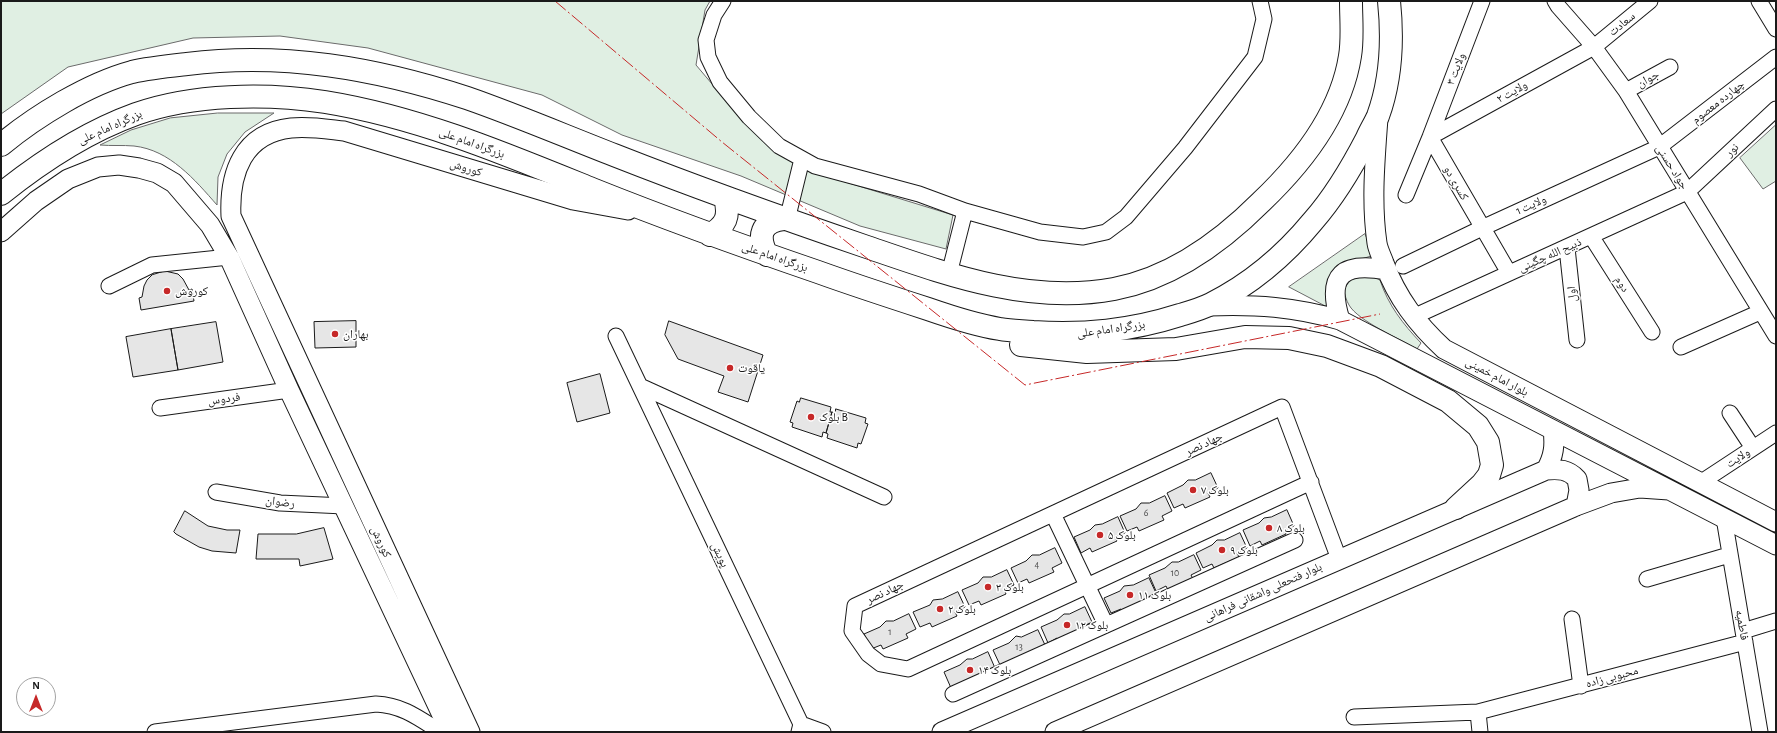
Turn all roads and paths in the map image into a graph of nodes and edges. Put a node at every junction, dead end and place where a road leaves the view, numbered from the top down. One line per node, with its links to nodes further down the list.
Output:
1 (723, 1): 19 (street)
2 (1260, 1): 24 (street)
3 (1351, 1): 38 (highway)
4 (1389, 1): 15 (highway, بزرگراه امام علی)
5 (1482, 1): 16 (street, ولایت ۳)
6 (1650, 1): 10 (street, سعادت)
7 (1759, 1): 9 (street)
8 (1553, 3): 10 (street, جواد حسنی)
9 (1776, 28)
10 (1594, 46): 13 (street, جواد حسنی); 16 (street, ولایت ۲)
11 (1776, 57): 18 (street, چهارده معصوم)
12 (1670, 67): 13 (street, جوان)
13 (1626, 91): 18 (street, جواد حسنی)
14 (1776, 109): 20 (street, نور)
15 (1378, 116): 36 (main road, بلوار امام خمینی); 40 (highway, بزرگراه امام علی)
16 (1430, 138): 22 (street, ولایت ۳); 29 (street, کسری دو)
17 (1, 145): 23 (highway)
18 (1659, 147): 20 (street, جواد حسنی); 29 (street, ولایت 1)
19 (802, 159): 24 (street); 27 (street)
20 (1688, 192): 32 (street, ذبیح الله چگینی); 41 (street, جواد حسنی)
21 (1, 194): 25 (highway, بزرگراه امام علی)
22 (1406, 195)
23 (725, 198): 27 (highway); 31 (highway)
24 (965, 211): 38 (street)
25 (658, 215): 26 (main road, کوروش); 31 (highway, بزرگراه امام علی)
26 (231, 216): 28 (main road); 83 (main road, کوروش)
27 (785, 219): 34 (highway); 38 (highway)
28 (210, 225): 30 (main road, کوروش); 35 (main road, کوروش)
29 (1482, 228): 36 (street, ولایت 1); 37 (street, کسری دو)
30 (1, 232)
31 (710, 235): 34 (highway, بزرگراه امام علی)
32 (1591, 236): 33 (street, ذبیح الله چگینی); 45 (street, دوم)
33 (1567, 248): 37 (street, ذبیح الله چگینی); 48 (street, اول)
34 (767, 255): 42 (highway, بزرگراه امام علی)
35 (228, 257): 39 (street); 51 (main road, کوروش)
36 (1395, 268): 43 (main road, بلوار امام خمینی); 44 (main road)
37 (1509, 273): 43 (street, ذبیح الله چگینی)
38 (949, 274)
39 (109, 286)
40 (1208, 306): 42 (highway, بزرگراه امام علی); 44 (main road, بلوار امام خمینی)
41 (1760, 312): 47 (street, جواد حسنی); 49 (street)
42 (951, 317): 65 (highway)
43 (1413, 317): 59 (main road, بلوار امام خمینی)
44 (1340, 320): 54 (main road, بلوار امام خمینی)
45 (1652, 332)
46 (616, 336): 50 (street, پویش)
47 (1776, 336)
48 (1577, 340)
49 (1681, 347)
50 (640, 386): 62 (street); 84 (street, پویش)
51 (289, 390): 52 (street, فردوس); 63 (main road, کوروش)
52 (160, 408)
53 (1730, 413): 56 (street)
54 (1553, 430): 57 (main road); 60 (main road, بلوار امام خمینی)
55 (1776, 433): 56 (street, ولایت)
56 (1753, 448): 59 (street, ولایت)
57 (1546, 470): 64 (main road); 65 (main road, بلوار فتحعلی واشقانی فراهانی)
58 (1310, 482): 66 (street, جهاد نصر); 72 (street, جهاد نصر); 74 (street, جهاد نصر)
59 (1700, 482): 68 (main road, بلوار امام خمینی)
60 (1669, 490): 64 (main road); 67 (main road, بلوار امام خمینی)
61 (216, 492): 63 (street, رضوان)
62 (884, 496)
63 (344, 506): 83 (main road, کوروش)
64 (1576, 506): 88 (main road)
65 (1456, 508): 72 (main road, بلوار فتحعلی واشقانی فراهانی)
66 (1052, 514): 74 (street); 74 (street, جهاد نصر)
67 (1724, 518): 70 (main road, بلوار امام خمینی); 71 (street, فاطمیه)
68 (1776, 522)
69 (1295, 540): 77 (street)
70 (1776, 545)
71 (1729, 555): 73 (street); 78 (street, فاطمیه)
72 (1339, 559): 87 (main road, بلوار فتحعلی واشقانی فراهانی)
73 (1647, 580)
74 (1087, 586): 77 (street)
75 (1572, 619): 79 (street)
76 (1776, 621): 78 (street, محبوبی زاده)
77 (1106, 625): 80 (street)
78 (1744, 636): 79 (street, محبوبی زاده); 90 (street, فاطمیه)
79 (1581, 686): 81 (street, محبوبی زاده)
80 (953, 694)
81 (1478, 712): 82 (street, محبوبی زاده); 89 (street)
82 (1354, 717)
83 (449, 728): 85 (street)
84 (800, 728): 86 (street, پویش)
85 (155, 732)
86 (823, 732)
87 (942, 732)
88 (1055, 732)
89 (1480, 732)
90 (1760, 732)

